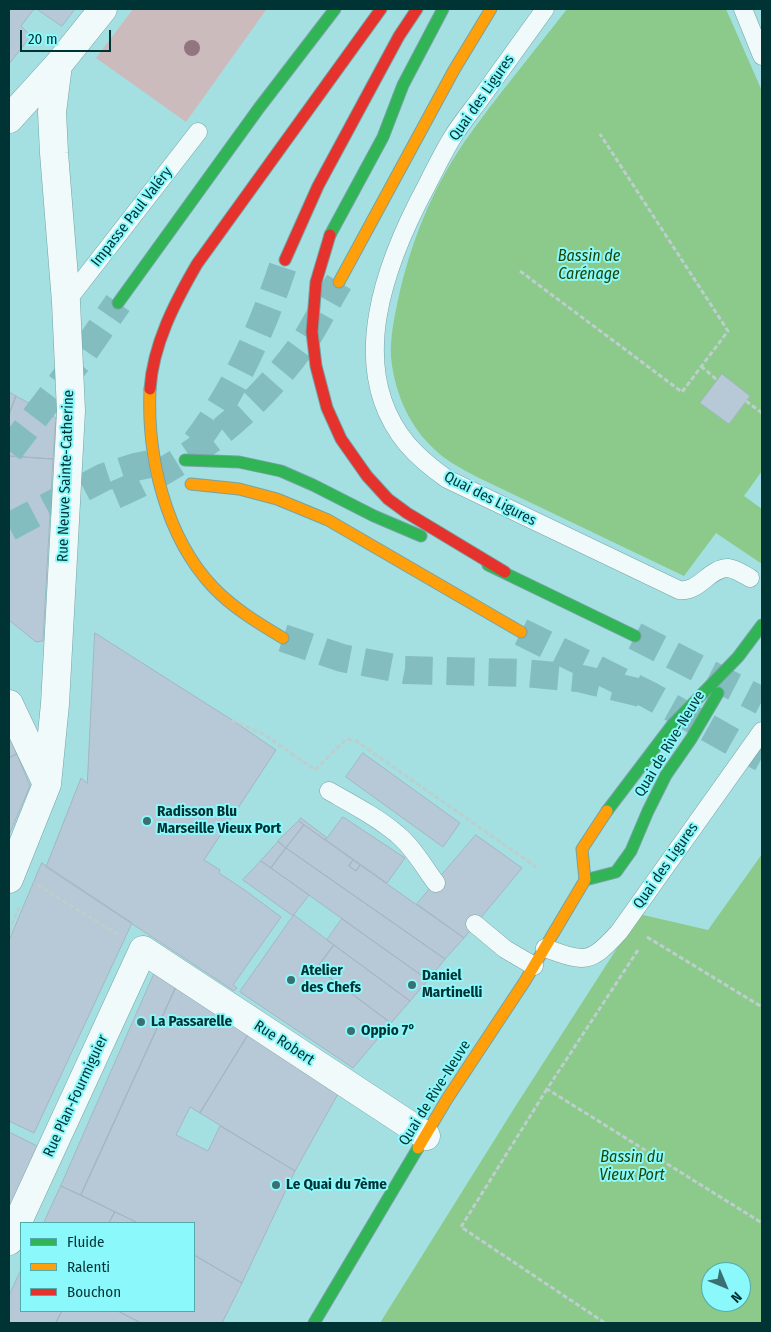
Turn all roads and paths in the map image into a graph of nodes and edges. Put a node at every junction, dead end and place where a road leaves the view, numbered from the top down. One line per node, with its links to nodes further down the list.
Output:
1 (103, 9): 10 (street)
2 (335, 9): 20 (main road)
3 (381, 9): 32 (main road)
4 (417, 9): 16 (main road)
5 (443, 9): 15 (main road)
6 (491, 9): 18 (main road)
7 (545, 9): 28 (lane, Quai des Ligures)
8 (743, 9): 9 (lane)
9 (762, 56)
10 (58, 65): 12 (street); 19 (street, Rue Neuve Sainte-Catherine)
11 (411, 98): 15 (main road)
12 (9, 119)
13 (198, 132): 19 (lane, Impasse Paul Valéry)
14 (600, 134): 21 (path)
15 (383, 137): 27 (main road)
16 (285, 260)
17 (520, 271): 21 (path)
18 (339, 282)
19 (66, 302): 37 (street, Rue Neuve Sainte-Catherine)
20 (118, 303)
21 (701, 366): 22 (path)
22 (717, 380)
23 (746, 401): 24 (path)
24 (762, 413)
25 (185, 460): 27 (main road)
26 (191, 484): 30 (main road)
27 (504, 572): 31 (main road)
28 (750, 578)
29 (762, 625): 33 (main road, Quai de Rive-Neuve)
30 (522, 632)
31 (634, 636)
32 (283, 638)
33 (738, 657): 41 (main road, Quai de Rive-Neuve); 41 (main road, Quai de Rive-Neuve)
34 (9, 704): 37 (street)
35 (232, 720): 39 (path)
36 (762, 731): 47 (lane, Quai des Ligures)
37 (47, 784): 40 (street, Rue Neuve Sainte-Catherine)
38 (329, 791): 42 (lane)
39 (536, 867)
40 (16, 874): 45 (path)
41 (584, 880): 47 (main road, Quai de Rive-Neuve)
42 (436, 883)
43 (475, 924): 48 (lane)
44 (651, 931): 49 (path)
45 (134, 945): 51 (street, Rue Robert); 53 (street, Rue Plan-Fourmiguier)
46 (641, 945): 50 (path)
47 (545, 948): 48 (main road, Quai de Rive-Neuve)
48 (534, 966): 51 (main road, Quai de Rive-Neuve)
49 (762, 1007)
50 (547, 1088): 52 (path); 55 (path)
51 (426, 1136): 54 (main road, Quai de Rive-Neuve)
52 (762, 1223)
53 (9, 1241)
54 (314, 1323)
55 (605, 1323)

